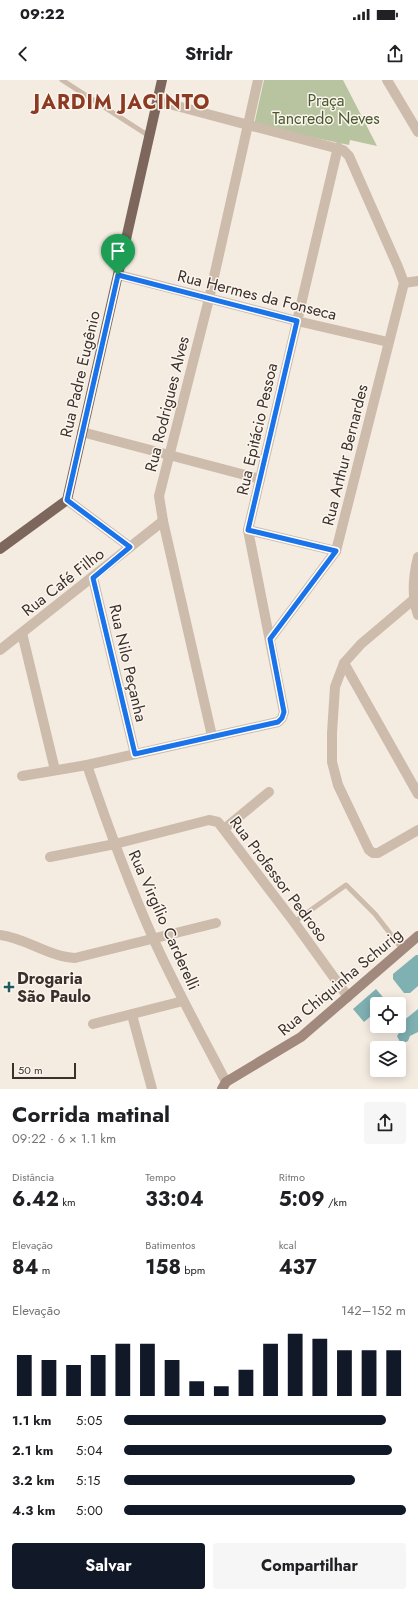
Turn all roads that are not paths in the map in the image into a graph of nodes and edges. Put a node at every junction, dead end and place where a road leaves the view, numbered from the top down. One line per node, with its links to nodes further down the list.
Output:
1 (62, 80): 8 (lane)
2 (162, 80): 5 (main road, Rua Padre Eugênio)
3 (258, 80): 6 (street, Rua Rodrigues Alves)
4 (387, 80): 7 (street)
5 (158, 101): 6 (street); 8 (main road, Rua Padre Eugênio)
6 (247, 125): 9 (street); 13 (street, Rua Rodrigues Alves)
7 (418, 132)
8 (150, 137): 10 (main road, Rua Padre Eugênio)
9 (342, 150): 12 (street); 14 (street, Rua Epitácio Pessoa)
10 (118, 275): 13 (street, Rua Hermes da Fonseca); 16 (main road, Rua Padre Eugênio)
11 (418, 281): 12 (street)
12 (404, 283): 15 (street, Rua Arthur Bernardes)
13 (209, 299): 14 (street, Rua Hermes da Fonseca); 17 (street, Rua Rodrigues Alves)
14 (297, 321): 15 (street, Rua Hermes da Fonseca); 18 (street, Rua Epitácio Pessoa)
15 (388, 342): 24 (street, Rua Arthur Bernardes)
16 (82, 432): 17 (street); 19 (main road, Rua Padre Eugênio)
17 (171, 455): 18 (street); 20 (street, Rua Rodrigues Alves)
18 (260, 479): 21 (street, Rua Epitácio Pessoa)
19 (67, 500): 22 (street); 23 (main road)
20 (163, 521): 22 (street, Rua Café Filho); 33 (street, Rua Rodrigues Alves)
21 (248, 530): 24 (street); 30 (street, Rua Epitácio Pessoa)
22 (130, 547): 26 (street, Rua Café Filho)
23 (0, 549)
24 (336, 551): 30 (street, Rua Arthur Bernardes)
25 (418, 557): 27 (street)
26 (93, 578): 29 (street, Rua Café Filho); 34 (street, Rua Nilo Peçanha)
27 (414, 600): 28 (street); 32 (street)
28 (418, 615)
29 (22, 633): 31 (street, Rua Café Filho); 36 (street)
30 (270, 639): 33 (street, Rua Epitácio Pessoa)
31 (0, 650)
32 (344, 663): 39 (street); 41 (street)
33 (212, 736): 34 (street)
34 (135, 754): 35 (street)
35 (87, 765): 36 (street); 42 (street, Rua Virgílio Carderelli)
36 (55, 770): 37 (street)
37 (22, 776)
38 (269, 792): 40 (street)
39 (418, 794)
40 (224, 829): 42 (street, Rua Professor Pedroso); 44 (street, Rua Professor Pedroso)
41 (418, 830)
42 (114, 844): 43 (street, Rua Professor Pedroso); 48 (street, Rua Virgílio Carderelli)
43 (50, 857)
44 (294, 922): 49 (lane); 50 (street, Rua Professor Pedroso)
45 (216, 923): 48 (street)
46 (0, 935): 48 (street)
47 (418, 936): 49 (street, Rua Chiquinha Schurig)
48 (153, 938): 51 (street, Rua Virgílio Carderelli)
49 (403, 950): 50 (street, Rua Chiquinha Schurig)
50 (348, 997): 54 (street, Rua Chiquinha Schurig)
51 (183, 1001): 52 (street); 54 (street, Rua Virgílio Carderelli)
52 (132, 1015): 53 (street); 55 (street)
53 (93, 1024)
54 (224, 1085)
55 (152, 1089)

